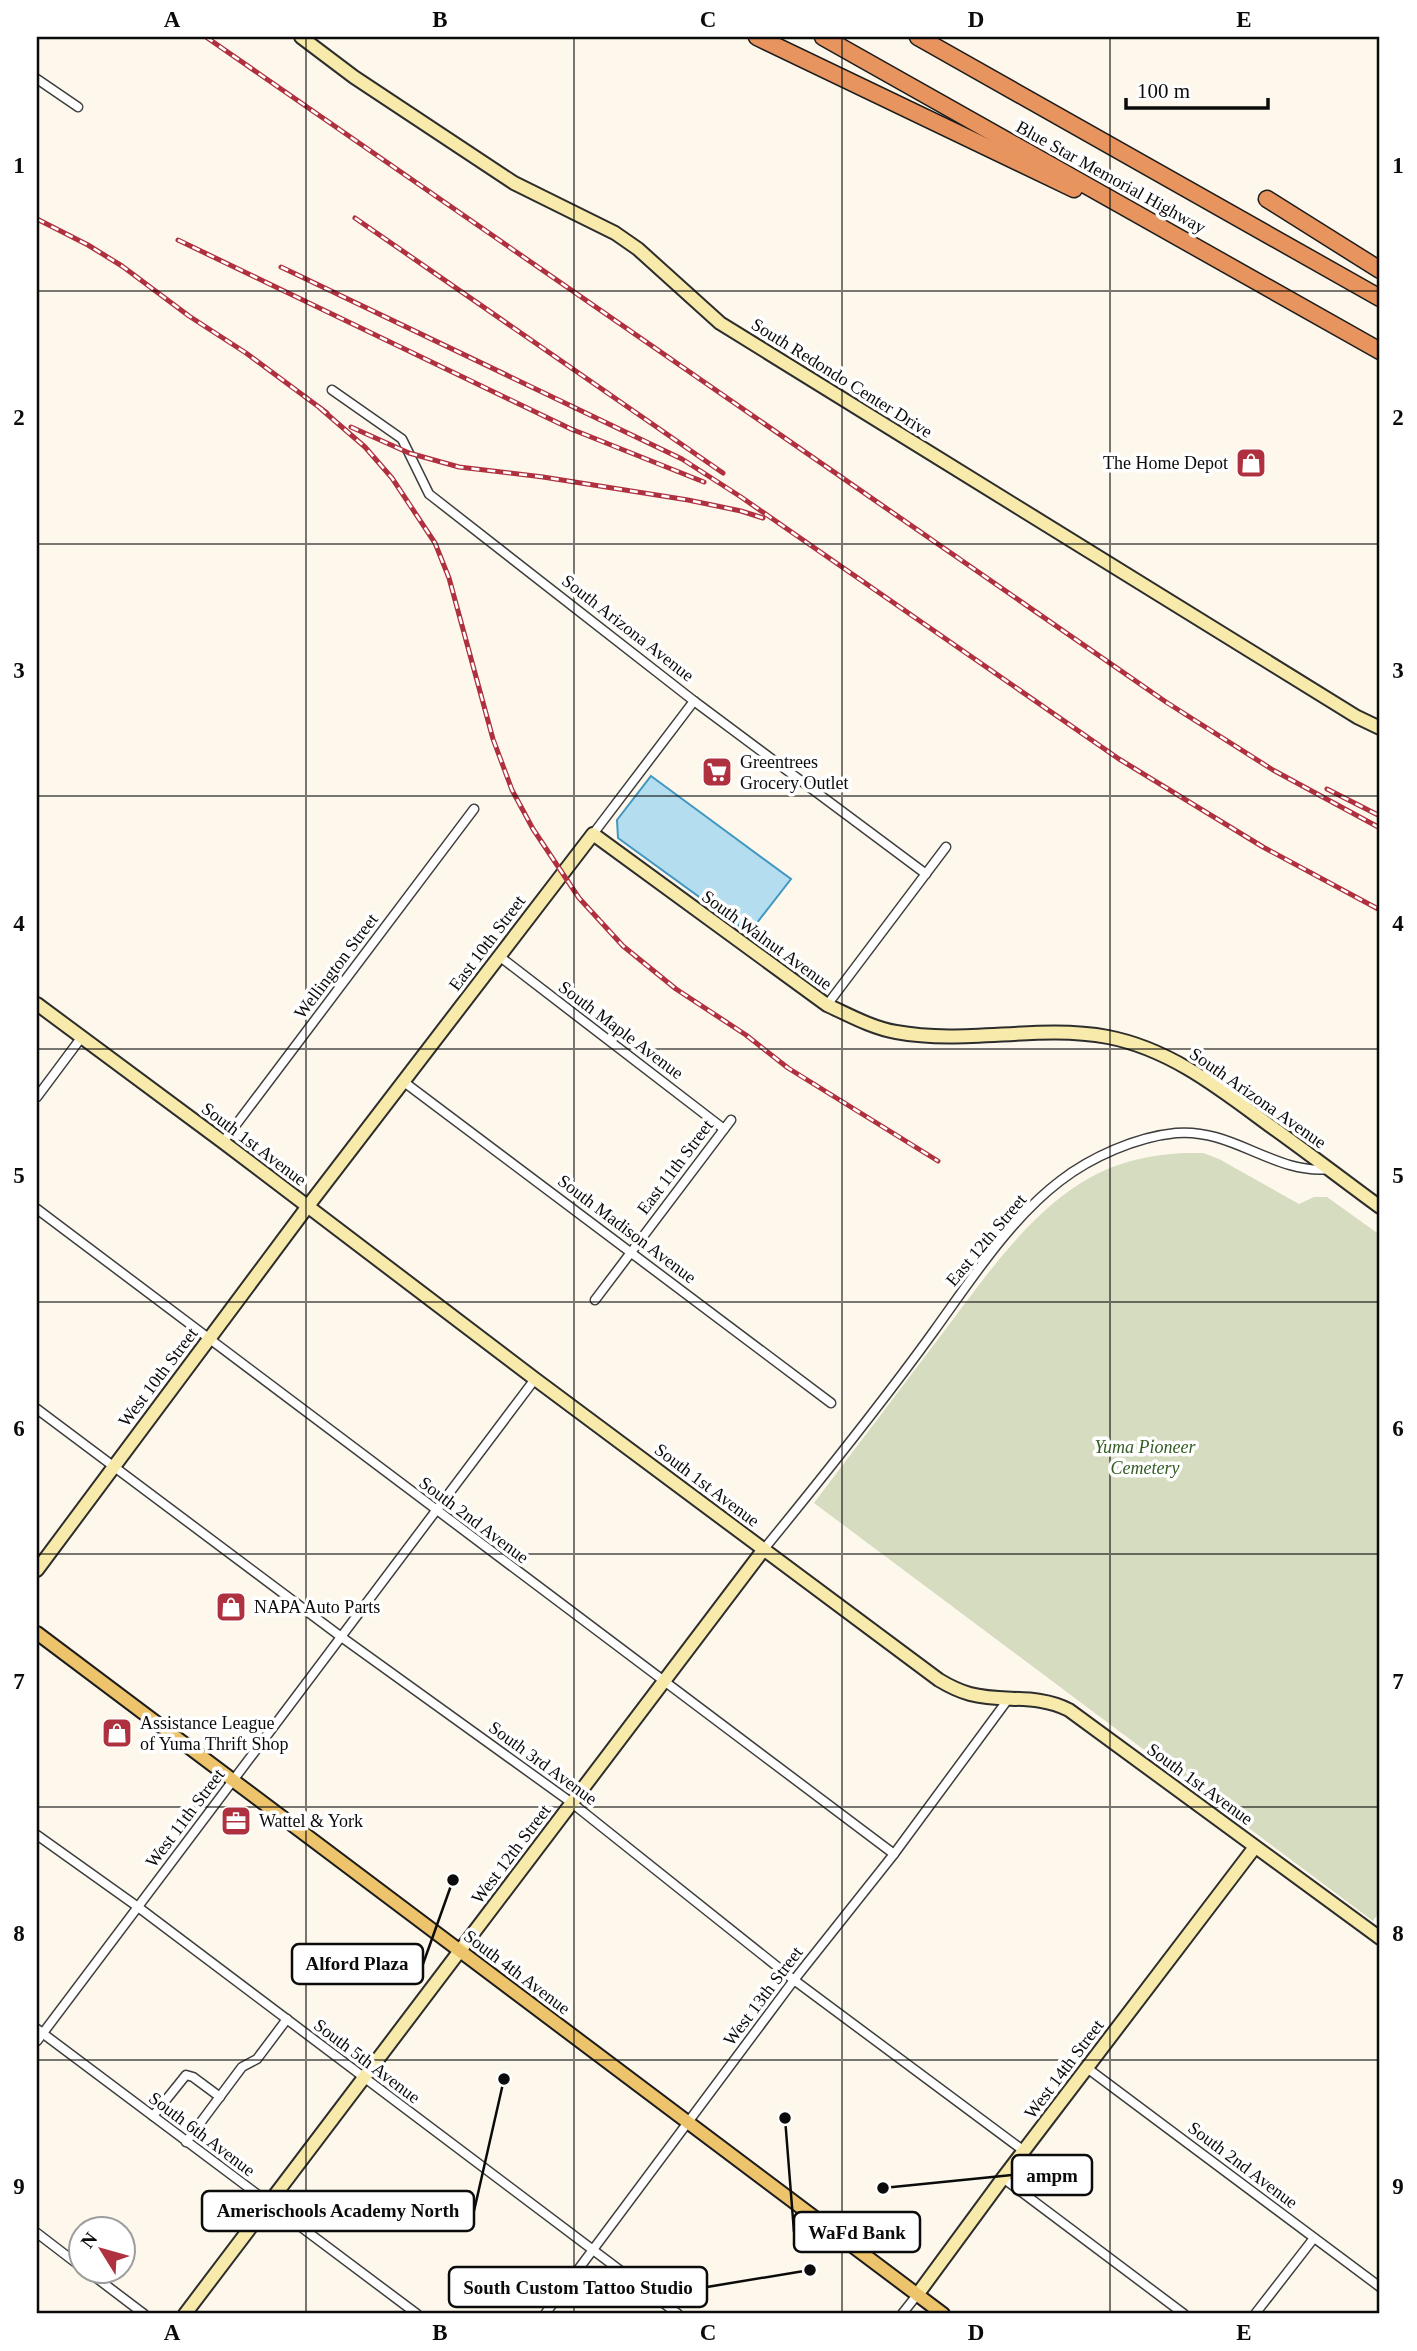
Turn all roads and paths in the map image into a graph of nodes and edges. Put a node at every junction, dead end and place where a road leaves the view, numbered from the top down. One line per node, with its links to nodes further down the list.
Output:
1 (301, 37): 14 (street, South Redondo Center Drive)
2 (757, 37): 8 (highway)
3 (823, 37): 8 (highway, Blue Star Memorial Highway)
4 (918, 37): 10 (highway)
5 (37, 79): 6 (street)
6 (78, 107)
7 (1267, 199): 9 (highway)
8 (1205, 253): 11 (highway, Blue Star Memorial Highway)
9 (1380, 271)
10 (1380, 298)
11 (1380, 351)
12 (332, 390): 13 (street, South Arizona Avenue)
13 (694, 701): 16 (street, East 10th Street); 18 (street, South Arizona Avenue)
14 (1380, 728)
15 (474, 809): 28 (street, Wellington Street)
16 (593, 834): 19 (street, East 10th Street); 21 (street, South Walnut Avenue)
17 (946, 847): 18 (street)
18 (926, 874): 21 (street)
19 (499, 956): 24 (street, East 10th Street); 27 (street, South Maple Avenue)
20 (37, 1004): 23 (street, South 1st Avenue)
21 (827, 1005): 22 (street, South Walnut Avenue)
22 (1105, 1037): 29 (street, South Arizona Avenue)
23 (81, 1038): 25 (street); 28 (street, South 1st Avenue)
24 (404, 1082): 30 (street, East 10th Street); 33 (street, South Madison Avenue)
25 (37, 1097)
26 (731, 1120): 27 (street, East 11th Street)
27 (724, 1129): 33 (street, East 11th Street)
28 (223, 1142): 30 (street, South 1st Avenue)
29 (1329, 1168): 31 (street, South Arizona Avenue); 41 (street, East 12th Street)
30 (308, 1206): 35 (street, West 10th Street); 36 (street, South 1st Avenue)
31 (1380, 1207)
32 (37, 1209): 35 (street, South 2nd Avenue)
33 (631, 1251): 34 (street, East 11th Street); 37 (street, South Madison Avenue)
34 (595, 1300)
35 (208, 1339): 39 (street, West 10th Street); 40 (street, South 2nd Avenue)
36 (536, 1379): 40 (street, West 11th Street); 41 (street, South 1st Avenue)
37 (831, 1403)
38 (37, 1409): 39 (street, South 3rd Avenue)
39 (112, 1466): 42 (street, West 10th Street); 44 (street, South 3rd Avenue)
40 (436, 1511): 44 (street, West 11th Street); 45 (street, South 2nd Avenue)
41 (764, 1549): 45 (street, West 12th Street); 46 (street, South 1st Avenue)
42 (37, 1570)
43 (37, 1633): 47 (main road, South 4th Avenue)
44 (340, 1636): 47 (street, West 11th Street); 48 (street, South 3rd Avenue)
45 (664, 1681): 48 (street, West 12th Street); 51 (street, South 2nd Avenue)
46 (1009, 1698): 50 (street, South 1st Avenue); 51 (street, West 13th Street)
47 (233, 1780): 52 (street, West 11th Street); 54 (main road, South 4th Avenue)
48 (572, 1803): 54 (street, West 12th Street); 55 (street, South 3rd Avenue)
49 (37, 1835): 52 (street, South 5th Avenue)
50 (1255, 1846): 53 (street, South 1st Avenue); 59 (street, West 14th Street)
51 (894, 1854): 55 (street, West 13th Street)
52 (138, 1907): 56 (street, South 5th Avenue); 57 (street, West 11th Street)
53 (1380, 1938)
54 (459, 1951): 60 (street, West 12th Street); 63 (main road, South 4th Avenue)
55 (794, 1980): 63 (street, West 13th Street); 65 (street, South 3rd Avenue)
56 (287, 2020): 60 (street, South 5th Avenue); 61 (street)
57 (40, 2031): 58 (street, West 11th Street); 62 (street, South 6th Avenue)
58 (37, 2041)
59 (1087, 2068): 65 (street, West 14th Street); 69 (street, South 2nd Avenue)
60 (364, 2078): 67 (street, West 12th Street); 70 (street, South 5th Avenue)
61 (219, 2097): 62 (street); 64 (street)
62 (153, 2116): 64 (street, South 6th Avenue)
63 (688, 2123): 70 (street, West 13th Street); 74 (main road, South 4th Avenue)
64 (186, 2142): 67 (street, South 6th Avenue)
65 (1024, 2151): 66 (street, West 14th Street)
66 (1003, 2178): 74 (street, West 14th Street); 82 (street)
67 (269, 2203): 76 (street, West 12th Street); 77 (street, South 6th Avenue)
68 (37, 2234): 71 (street)
69 (1314, 2238): 73 (street, South 2nd Avenue); 83 (street)
70 (592, 2250): 78 (street, West 13th Street); 79 (street, South 5th Avenue)
71 (66, 2256)
72 (104, 2284): 75 (street)
73 (1380, 2287)
74 (917, 2295): 80 (street, West 14th Street); 81 (main road, South 4th Avenue)
75 (144, 2314)
76 (185, 2314)
77 (417, 2314)
78 (545, 2314)
79 (678, 2314)
80 (902, 2314)
81 (943, 2314)
82 (1184, 2314)
83 (1255, 2314)

